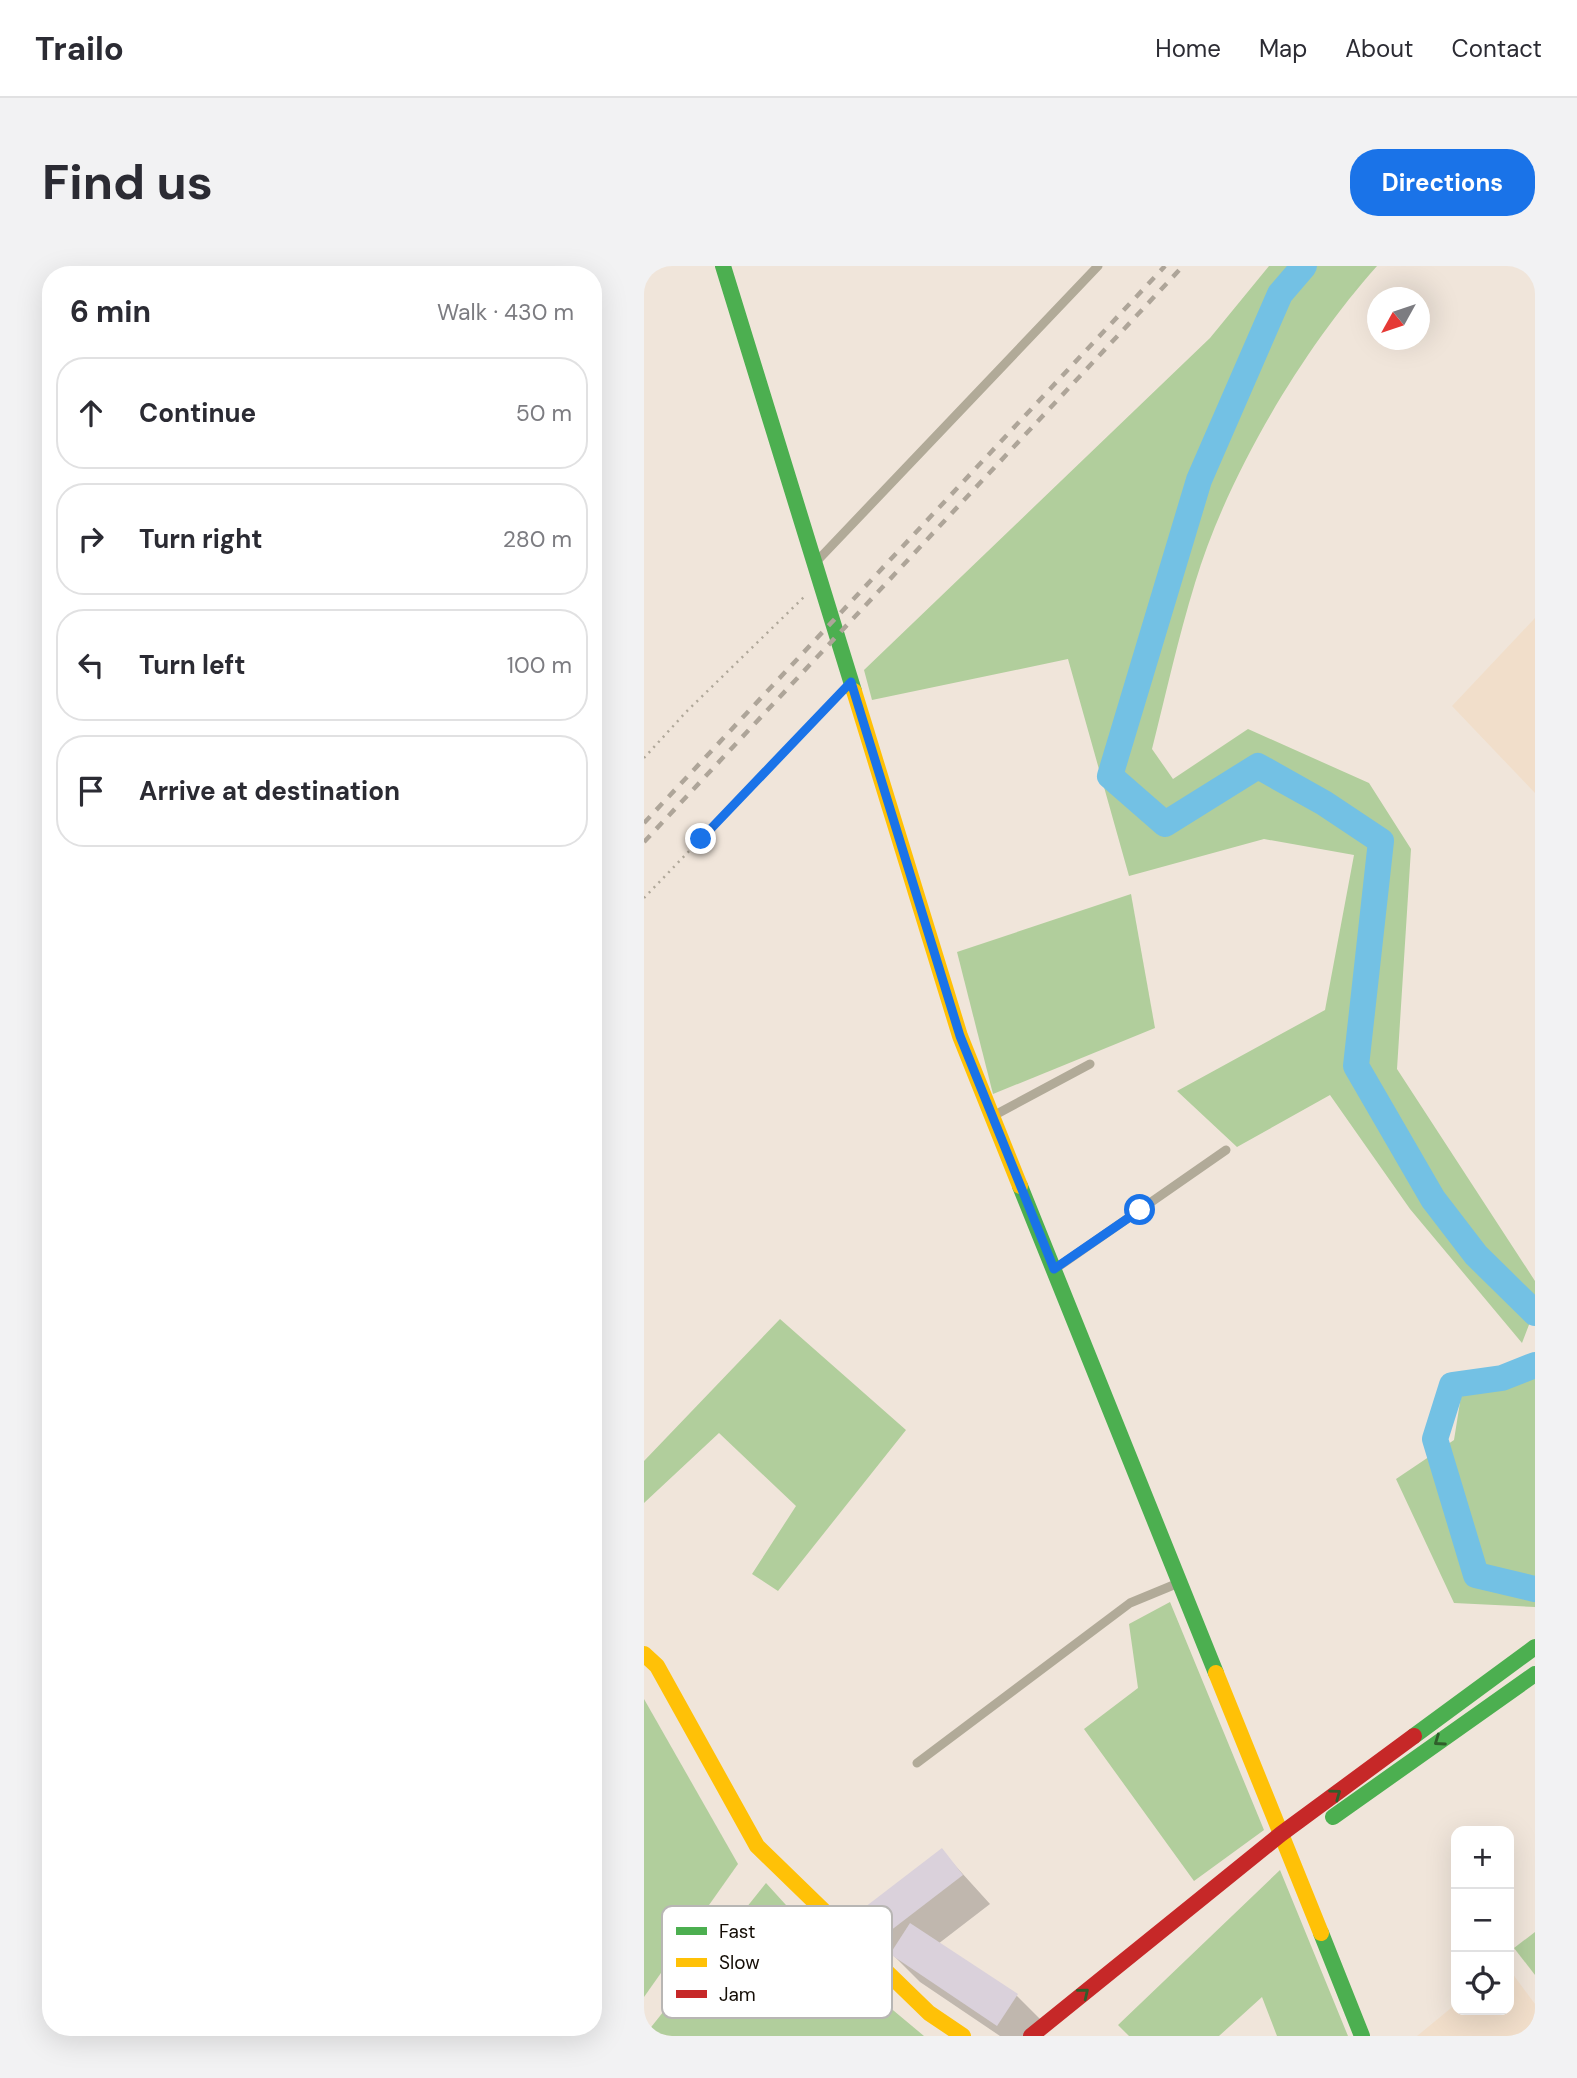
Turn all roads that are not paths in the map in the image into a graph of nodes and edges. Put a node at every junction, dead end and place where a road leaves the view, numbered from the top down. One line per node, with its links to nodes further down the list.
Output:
1 (723, 266): 3 (street)
2 (1098, 266): 3 (lane)
3 (815, 564): 5 (street)
4 (1090, 1064): 5 (lane)
5 (993, 1116): 7 (street)
6 (1226, 1150): 7 (lane)
7 (1054, 1269): 8 (street)
8 (1180, 1582): 14 (lane); 15 (street)
9 (1535, 1647): 12 (street)
10 (644, 1654): 16 (street)
11 (1535, 1674): 13 (street)
12 (1456, 1705): 13 (street); 15 (street, one-way to 12)
13 (1469, 1720): 15 (street, one-way to 15)
14 (917, 1763)
15 (1284, 1842): 19 (street, one-way to 15); 20 (street); 21 (street)
16 (819, 1906)
17 (892, 1977): 18 (street)
18 (963, 2036)
19 (1031, 2036)
20 (1057, 2036)
21 (1362, 2036)

